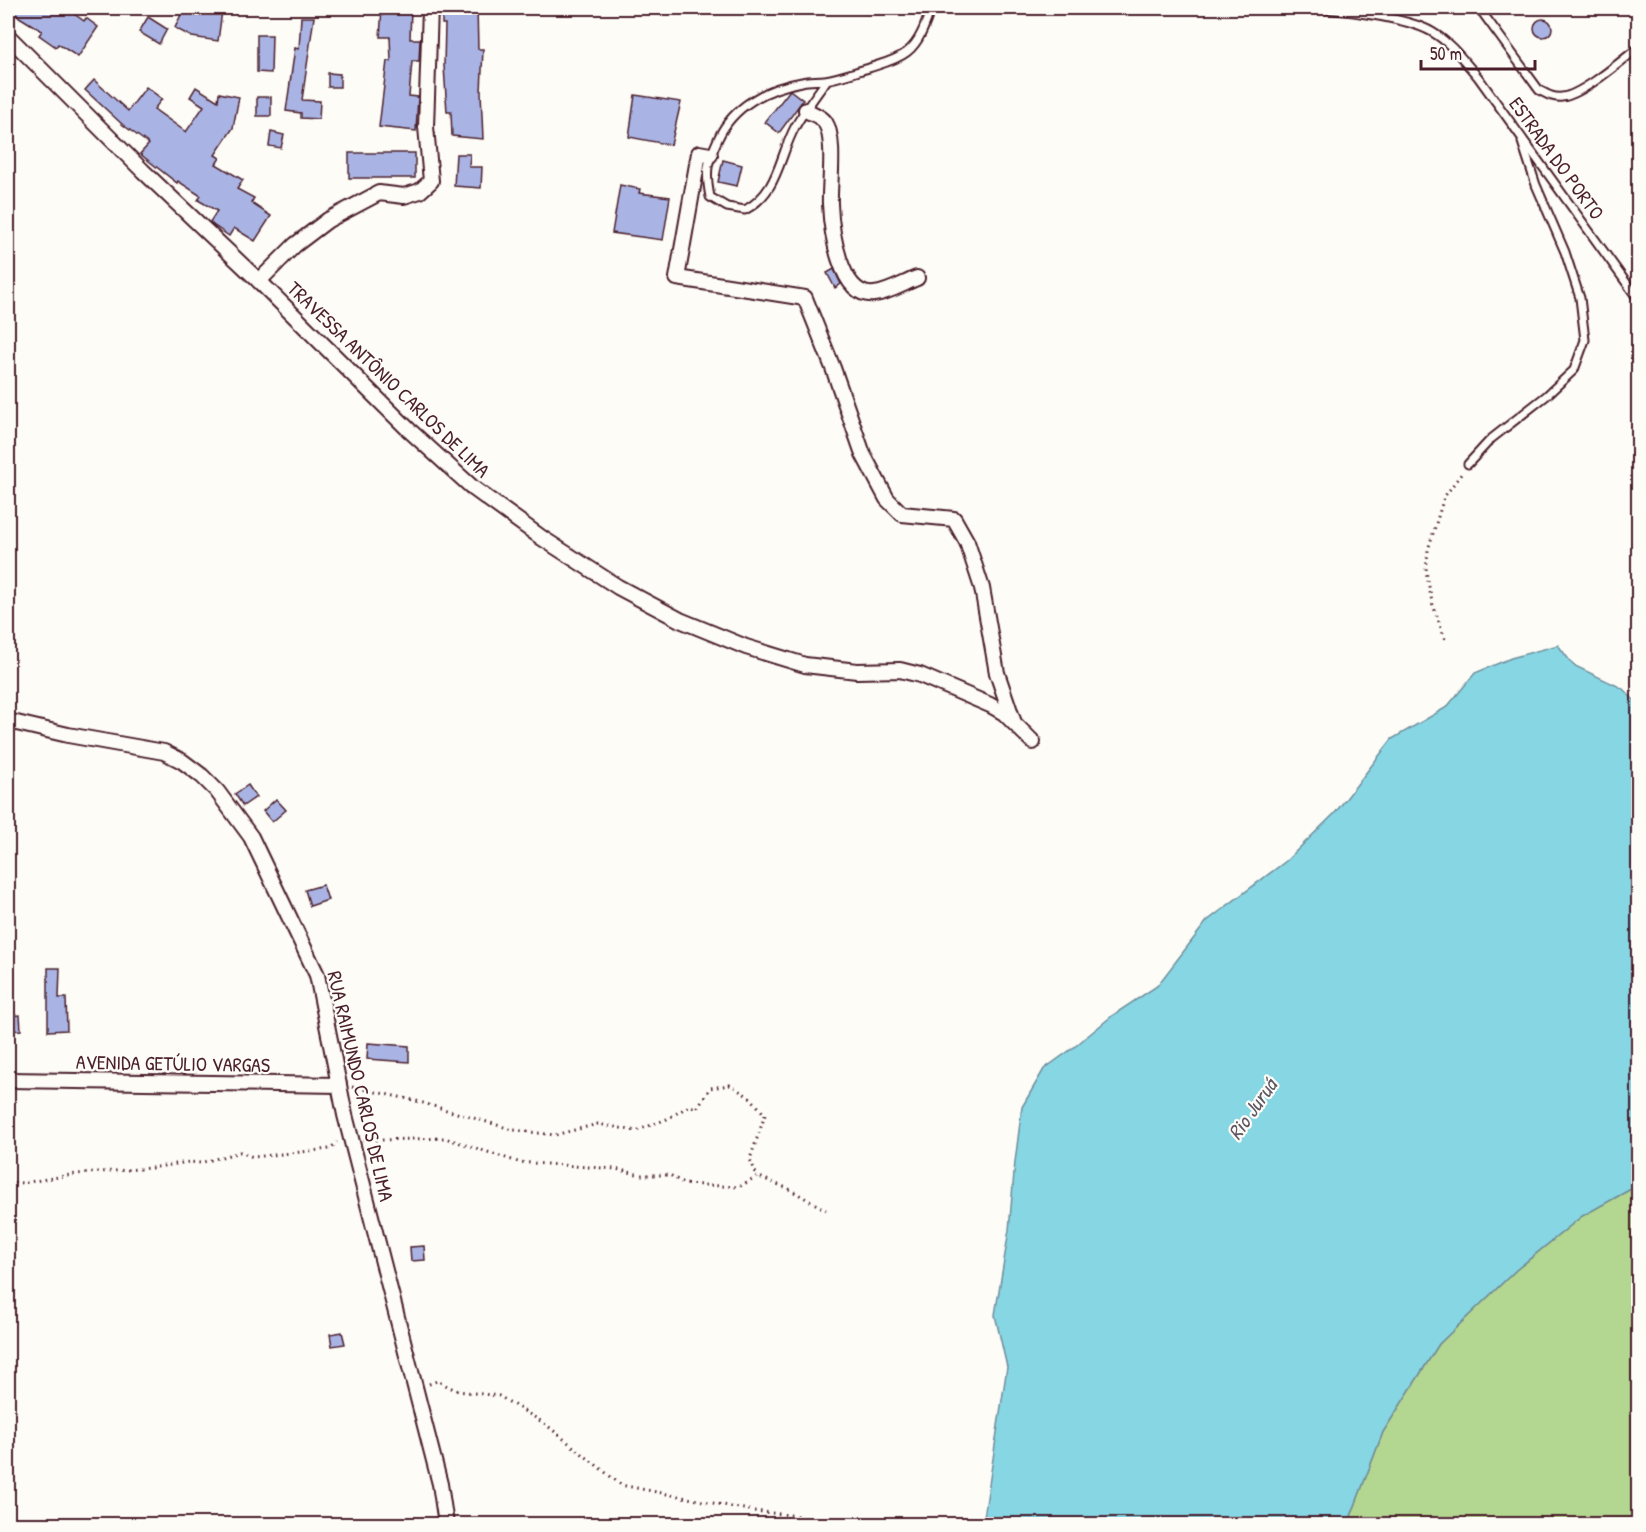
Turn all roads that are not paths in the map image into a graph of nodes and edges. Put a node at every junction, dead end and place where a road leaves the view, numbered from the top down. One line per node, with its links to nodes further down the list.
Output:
1 (430, 8): 13 (street)
2 (931, 8): 8 (lane)
3 (1306, 8): 5 (lane, ESTRADA DO PORTO)
4 (1479, 8): 7 (lane)
5 (1344, 10): 10 (lane, ESTRADA DO PORTO)
6 (8, 36): 13 (street, TRAVESSA ANTÔNIO CARLOS DE LIMA)
7 (1638, 48)
8 (827, 80): 9 (lane); 11 (lane)
9 (806, 110): 11 (lane); 12 (street)
10 (1519, 134): 14 (lane, ESTRADA DO PORTO); 15 (lane)
11 (711, 156): 16 (street)
12 (917, 278)
13 (259, 280): 16 (street, TRAVESSA ANTÔNIO CARLOS DE LIMA)
14 (1638, 298)
15 (1468, 464)
16 (1013, 721): 18 (street, TRAVESSA ANTÔNIO CARLOS DE LIMA)
17 (8, 722): 20 (street, RUA RAIMUNDO CARLOS DE LIMA)
18 (1033, 742)
19 (8, 1080): 20 (street, AVENIDA GETÚLIO VARGAS)
20 (339, 1085): 21 (street, RUA RAIMUNDO CARLOS DE LIMA)
21 (446, 1524)

